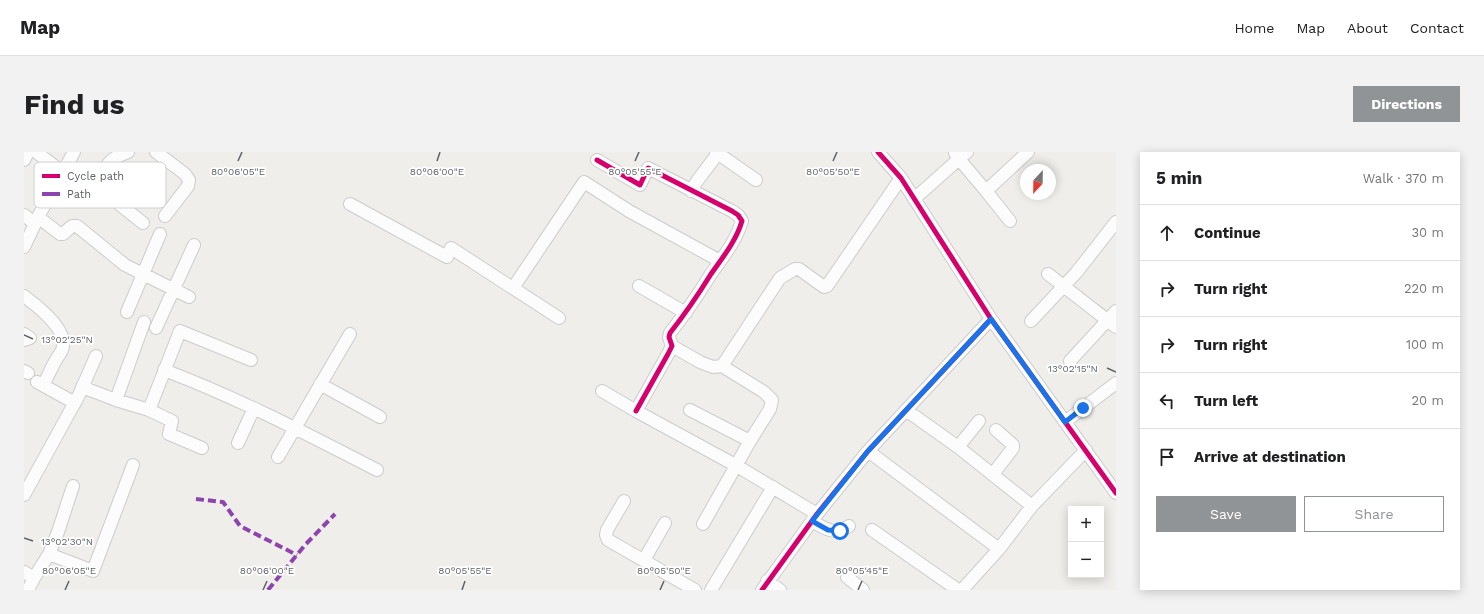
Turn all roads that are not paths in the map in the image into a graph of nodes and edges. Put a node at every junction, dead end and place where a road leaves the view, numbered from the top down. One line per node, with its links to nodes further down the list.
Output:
1 (28, 152): 10 (street)
2 (36, 152): 12 (street)
3 (74, 152): 13 (street)
4 (128, 152): 14 (street)
5 (156, 152): 24 (street)
6 (718, 152): 16 (street); 17 (street)
7 (878, 152): 15 (street)
8 (1028, 152): 18 (street)
9 (960, 154): 18 (street); 19 (street)
10 (24, 160)
11 (597, 160): 17 (street)
12 (48, 162)
13 (68, 162)
14 (110, 162)
15 (901, 178): 19 (street); 58 (street)
16 (756, 180)
17 (691, 191): 33 (street)
18 (986, 191): 26 (street)
19 (914, 199): 46 (street)
20 (350, 204): 38 (street)
21 (43, 208): 25 (street)
22 (124, 208): 28 (street)
23 (24, 216): 25 (street)
24 (165, 216)
25 (36, 220): 32 (street); 35 (street)
26 (1010, 221)
27 (1116, 222): 30 (street)
28 (143, 223)
29 (160, 234): 35 (street)
30 (1112, 236): 37 (street)
31 (194, 245): 39 (street)
32 (24, 246)
33 (720, 261): 38 (street); 44 (street)
34 (1048, 274): 37 (street)
35 (143, 275): 39 (street); 43 (street)
36 (639, 286): 44 (street)
37 (1064, 286): 47 (street); 49 (street)
38 (513, 288): 45 (street)
39 (174, 289): 41 (street); 50 (street)
40 (24, 296): 60 (street)
41 (189, 297)
42 (1116, 311): 49 (street)
43 (127, 312)
44 (686, 313): 54 (street)
45 (559, 318)
46 (991, 319): 70 (street); 74 (street)
47 (1031, 321)
48 (144, 322): 65 (street)
49 (1112, 324): 57 (street)
50 (156, 328)
51 (24, 334): 53 (street)
52 (350, 334): 62 (street)
53 (24, 340)
54 (672, 346): 58 (street); 71 (street)
55 (96, 356): 63 (street)
56 (251, 360): 59 (street)
57 (1070, 361)
58 (722, 366): 77 (street)
59 (164, 370): 67 (street); 68 (street)
60 (33, 377): 66 (street)
61 (1116, 383): 74 (street)
62 (320, 384): 72 (street); 75 (street)
63 (82, 387): 65 (street); 66 (street)
64 (602, 391): 71 (street)
65 (116, 400): 68 (street)
66 (75, 403): 92 (street)
67 (254, 408): 75 (street); 78 (street)
68 (149, 410): 80 (street)
69 (690, 410): 77 (street)
70 (906, 410): 79 (street); 82 (street)
71 (636, 411): 85 (street)
72 (380, 417)
73 (979, 421): 79 (street)
74 (1065, 422): 81 (street)
75 (294, 427): 83 (street); 86 (street)
76 (996, 430): 87 (street)
77 (750, 441): 85 (street)
78 (238, 443)
79 (958, 447): 87 (street)
80 (202, 448)
81 (1086, 450): 88 (street); 94 (street)
82 (868, 451): 95 (street); 100 (street)
83 (278, 457)
84 (133, 465): 101 (street)
85 (737, 466): 90 (street); 97 (street)
86 (377, 470)
87 (993, 474): 94 (street)
88 (1112, 477): 91 (street)
89 (73, 486): 101 (street)
90 (773, 487): 95 (street); 108 (street)
91 (1116, 493)
92 (24, 495)
93 (624, 501): 102 (street)
94 (1032, 506): 100 (street)
95 (815, 518): 98 (street); 105 (street)
96 (665, 523): 102 (street)
97 (703, 524)
98 (849, 526)
99 (872, 530): 111 (street)
100 (999, 549): 112 (street)
101 (49, 554): 103 (street)
102 (644, 560): 107 (street)
103 (29, 575): 106 (street)
104 (847, 577): 110 (street)
105 (764, 586): 109 (street)
106 (28, 590)
107 (696, 590)
108 (711, 590)
109 (780, 590)
110 (863, 590)
111 (958, 590)
112 (962, 590)

